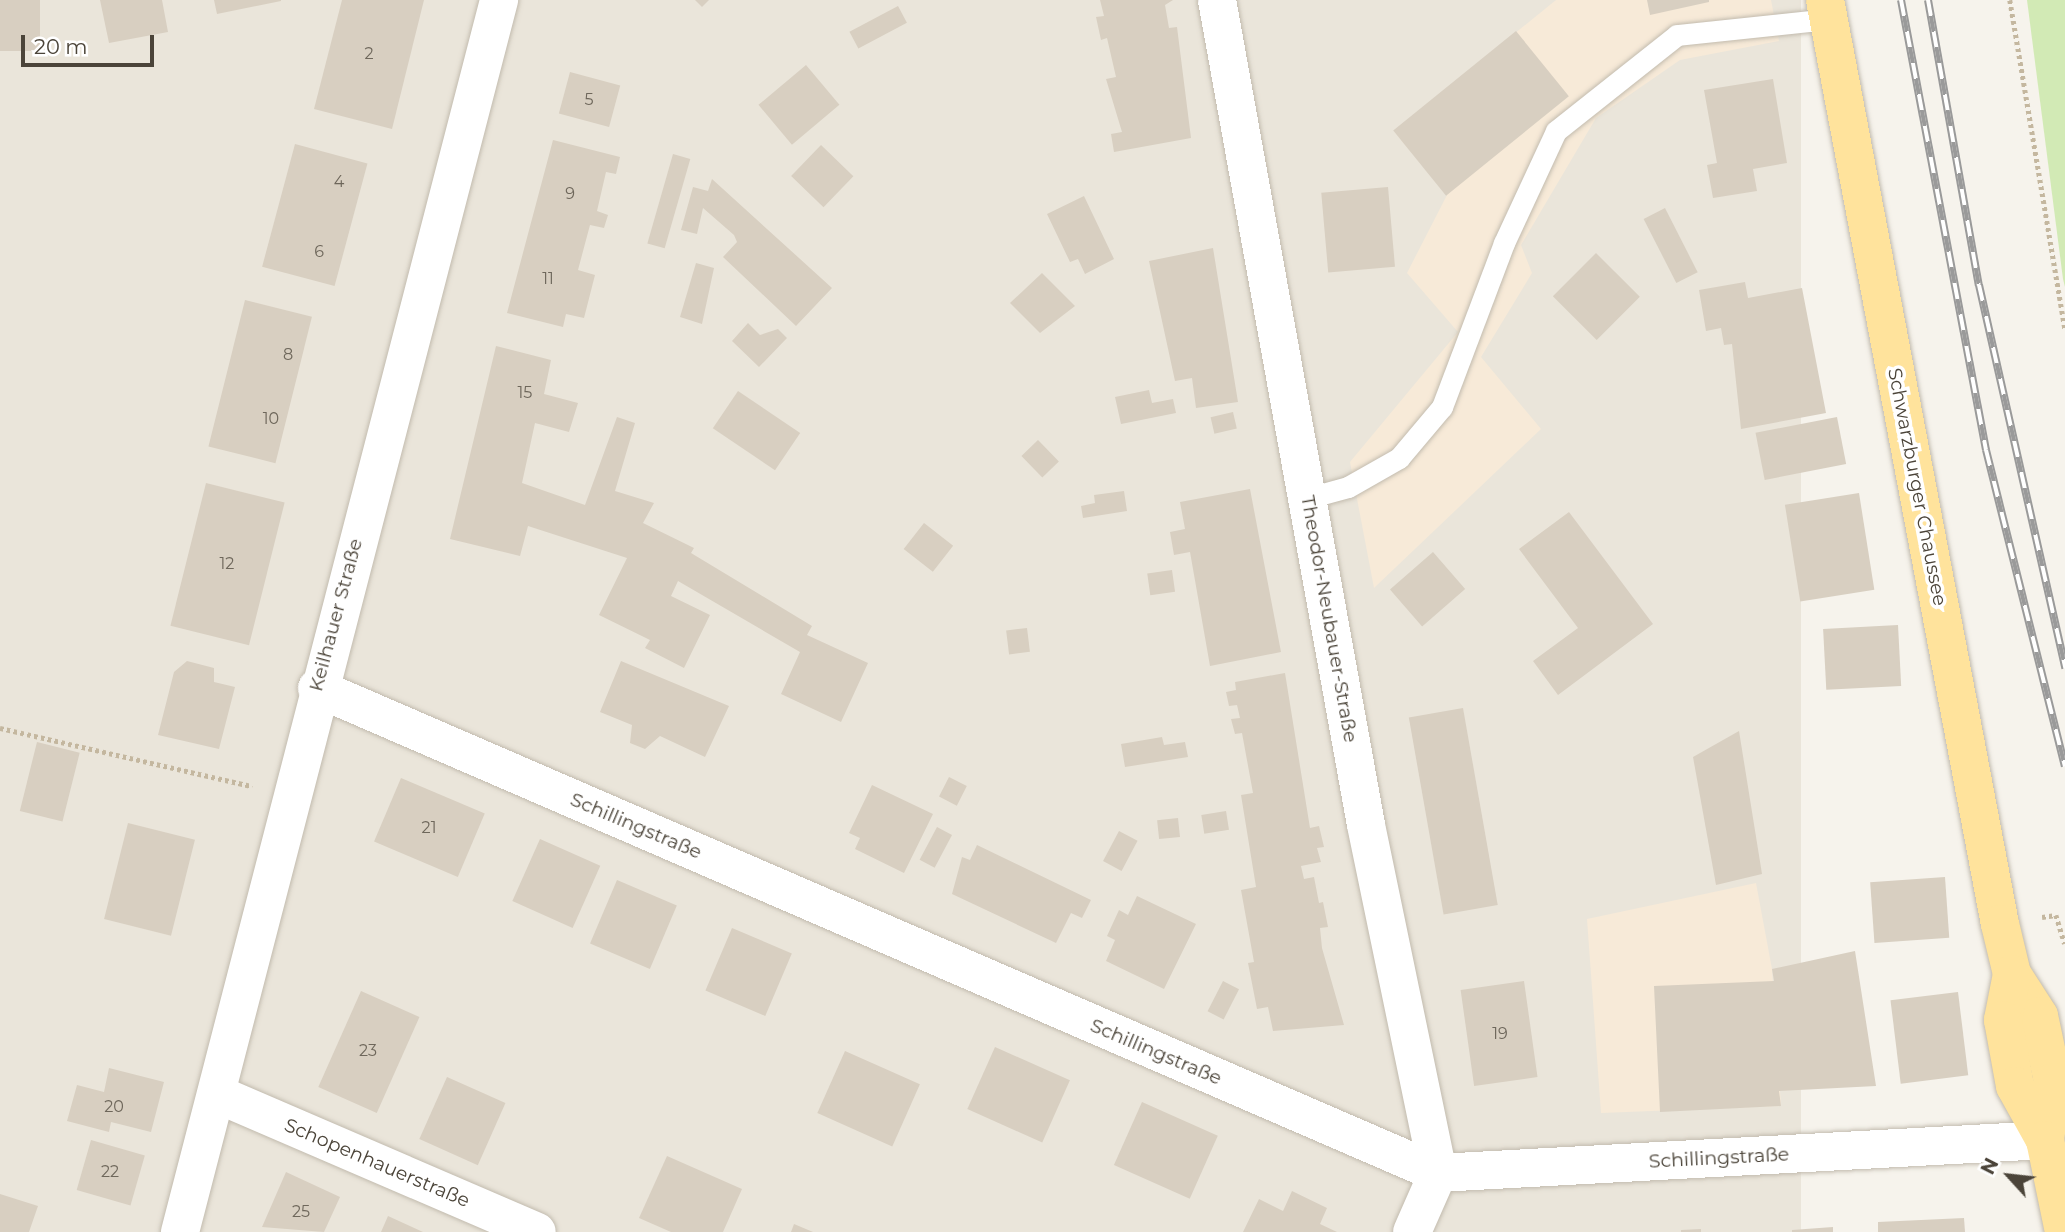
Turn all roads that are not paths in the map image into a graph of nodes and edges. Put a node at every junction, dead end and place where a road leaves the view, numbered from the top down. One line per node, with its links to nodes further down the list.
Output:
1 (499, 0): 5 (street, Keilhauer Straße)
2 (1217, 0): 4 (street, Theodor-Neubauer-Straße)
3 (1827, 10): 4 (lane); 7 (main road, Schwarzburger Chaussee)
4 (1308, 498): 8 (street, Theodor-Neubauer-Straße)
5 (317, 688): 6 (street, Keilhauer Straße); 8 (street, Schillingstraße)
6 (217, 1094): 9 (street, Keilhauer Straße); 10 (street, Schopenhauerstraße)
7 (2045, 1140): 8 (street, Schillingstraße); 12 (main road, Schwarzburger Chaussee)
8 (1438, 1173): 11 (street)
9 (180, 1232)
10 (537, 1232)
11 (1412, 1232)
12 (2064, 1232)

